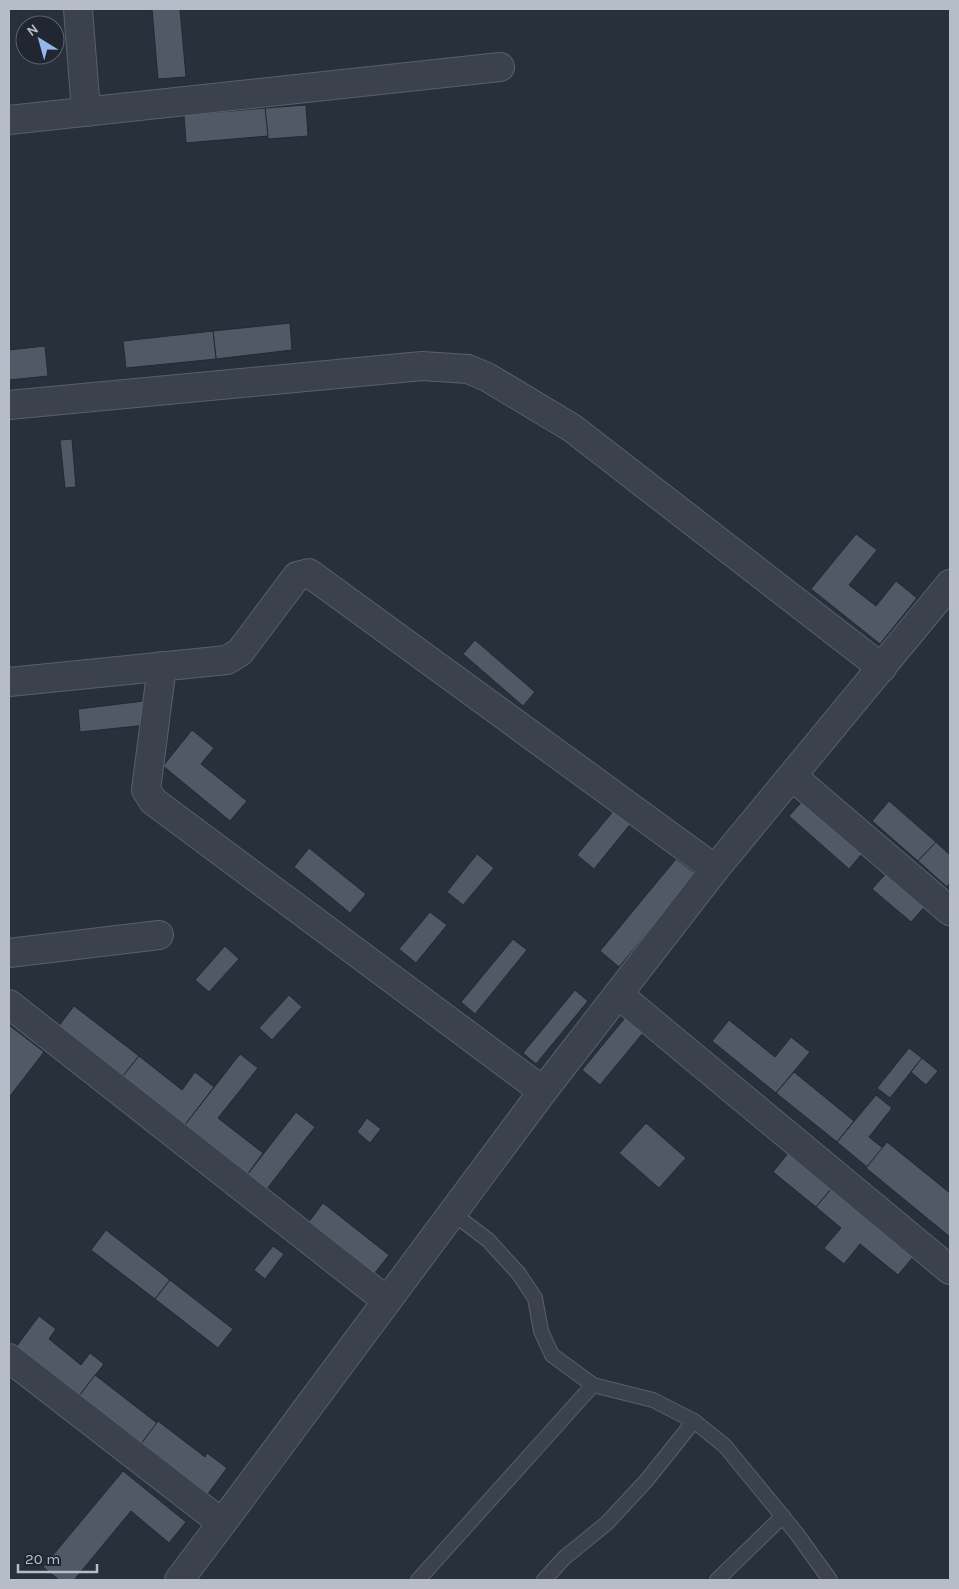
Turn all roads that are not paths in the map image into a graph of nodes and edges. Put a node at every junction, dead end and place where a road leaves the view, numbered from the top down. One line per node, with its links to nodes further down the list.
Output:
1 (78, 9): 3 (street)
2 (500, 67): 3 (street)
3 (86, 112): 4 (street)
4 (9, 120)
5 (9, 405): 8 (street)
6 (950, 584): 8 (street)
7 (162, 666): 9 (street); 11 (street); 17 (street)
8 (882, 668): 10 (street)
9 (9, 682)
10 (792, 776): 11 (street); 12 (street)
11 (715, 869): 15 (street)
12 (950, 911)
13 (158, 935): 14 (street)
14 (9, 953)
15 (619, 995): 17 (street); 19 (street)
16 (9, 1004): 20 (street)
17 (543, 1090): 18 (street)
18 (451, 1212): 20 (street); 22 (lane)
19 (950, 1270)
20 (387, 1301): 25 (street)
21 (9, 1358): 25 (street)
22 (593, 1384): 23 (lane); 27 (lane)
23 (694, 1421): 24 (lane); 28 (lane)
24 (783, 1516): 29 (lane); 30 (lane)
25 (222, 1523): 26 (street)
26 (179, 1580)
27 (418, 1580)
28 (544, 1580)
29 (717, 1580)
30 (830, 1580)

